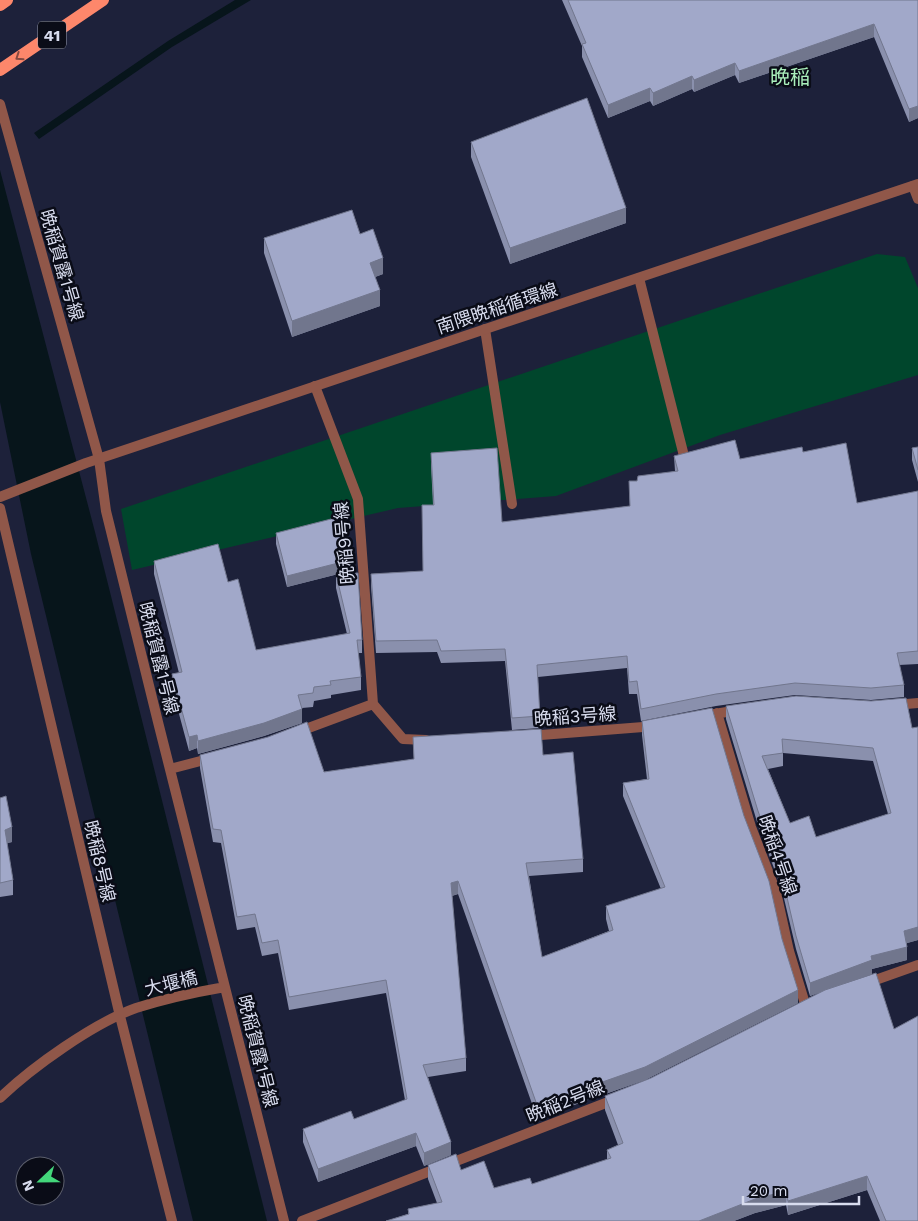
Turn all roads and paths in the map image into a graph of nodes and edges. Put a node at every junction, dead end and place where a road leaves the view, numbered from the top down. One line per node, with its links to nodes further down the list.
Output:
1 (6, 0): 3 (main road)
2 (103, 0): 4 (main road, 41, one-way to 4)
3 (0, 5)
4 (0, 70)
5 (0, 104): 12 (street, 晩稲賀露1号線)
6 (916, 185): 7 (street); 8 (street, 南隈晩稲循環線)
7 (918, 199)
8 (639, 278): 9 (street, 南隈晩稲循環線); 11 (street)
9 (485, 329): 10 (street, 南隈晩稲循環線); 14 (street)
10 (315, 386): 12 (street, 南隈晩稲循環線); 17 (street, 晩稲9号線)
11 (684, 456)
12 (99, 459): 13 (street, 南隈晩稲循環線); 27 (street, 晩稲賀露1号線)
13 (4, 496)
14 (512, 504)
15 (0, 508): 32 (street, 晩稲8号線)
16 (918, 703): 18 (street)
17 (373, 704): 24 (street); 25 (street)
18 (880, 706)
19 (752, 708): 20 (street)
20 (717, 713): 21 (street); 31 (street, 晩稲4号線)
21 (687, 719)
22 (668, 724): 23 (street, 晩稲3号線)
23 (520, 736)
24 (283, 737)
25 (434, 740)
26 (218, 756): 27 (street)
27 (170, 769): 30 (street, 晩稲賀露1号線)
28 (918, 965): 29 (street)
29 (859, 986)
30 (225, 987): 32 (street, 大堰橋); 36 (street, 晩稲賀露1号線)
31 (806, 1007)
32 (120, 1016): 34 (street, 大堰橋); 35 (street, 晩稲8号線)
33 (622, 1096): 37 (street, 晩稲2号線)
34 (0, 1098)
35 (172, 1221)
36 (284, 1221)
37 (302, 1221)

